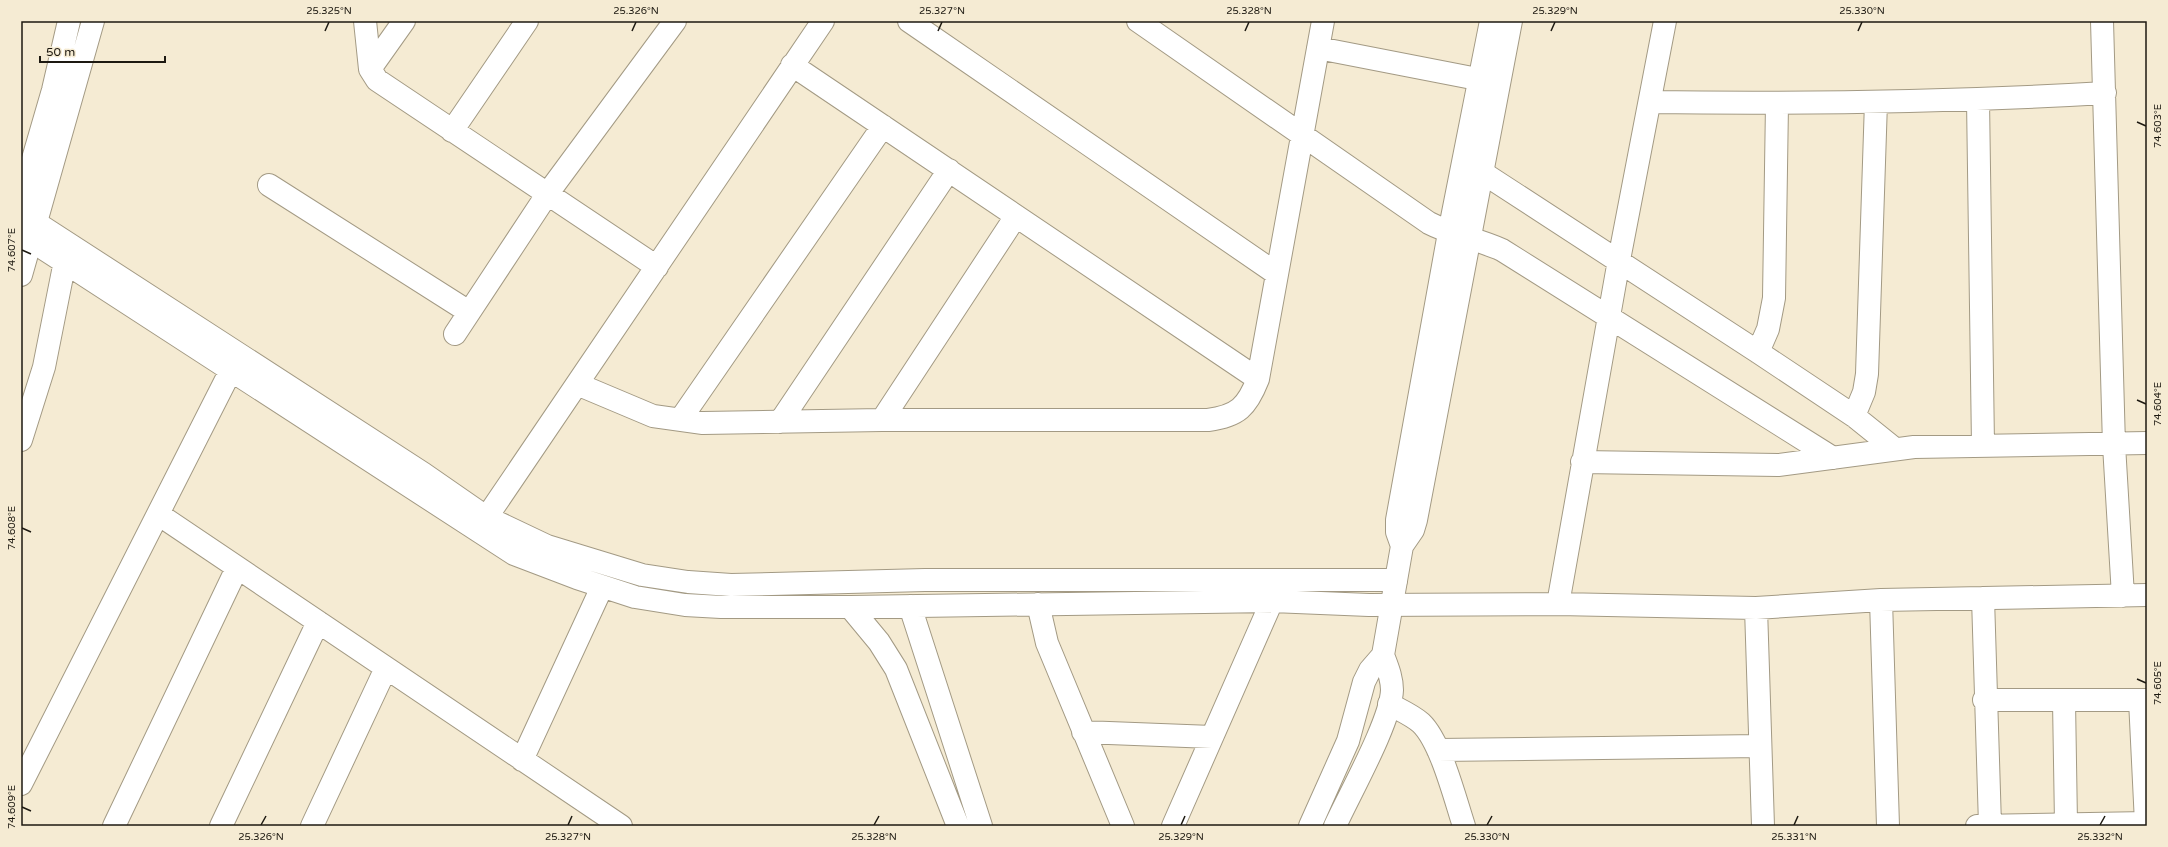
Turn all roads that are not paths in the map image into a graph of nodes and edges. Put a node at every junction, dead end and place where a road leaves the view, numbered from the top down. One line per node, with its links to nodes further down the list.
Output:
1 (69, 21): 32 (street)
2 (94, 21): 34 (street)
3 (365, 21): 17 (street)
4 (404, 21): 17 (street)
5 (526, 21): 25 (street)
6 (675, 21): 31 (street)
7 (823, 21): 16 (street)
8 (909, 21): 40 (street)
9 (1138, 21): 26 (street)
10 (1323, 21): 15 (street)
11 (1491, 21): 18 (street)
12 (1511, 21): 18 (street)
13 (1665, 21): 21 (street)
14 (2102, 21): 19 (street)
15 (1318, 48): 18 (street); 26 (street)
16 (792, 64): 24 (street); 39 (street)
17 (370, 69): 25 (street)
18 (1489, 81): 27 (street); 29 (street)
19 (2104, 93): 20 (street); 56 (street)
20 (1978, 100): 22 (street); 55 (street)
21 (1650, 102): 23 (street); 37 (street)
22 (1876, 102): 23 (street); 49 (street)
23 (1777, 104): 45 (street)
24 (883, 126): 28 (street); 50 (street)
25 (452, 131): 31 (street)
26 (1302, 133): 35 (street); 40 (street)
27 (1462, 165): 29 (street); 35 (street)
28 (949, 170): 33 (street); 52 (street)
29 (1483, 173): 36 (street); 37 (street)
30 (269, 185): 42 (street)
31 (548, 193): 39 (street); 42 (street)
32 (21, 200)
33 (1016, 216): 47 (street); 51 (street)
34 (27, 227): 38 (street); 41 (street); 61 (street)
35 (1448, 233): 36 (street); 62 (street)
36 (1470, 238): 43 (street); 62 (street)
37 (1619, 260): 43 (street); 45 (street)
38 (65, 262): 46 (street); 53 (street)
39 (657, 267): 48 (street)
40 (1277, 274): 47 (street)
41 (21, 275)
42 (469, 312): 44 (street)
43 (1609, 317): 58 (street); 59 (street)
44 (455, 334)
45 (1758, 352): 49 (street)
46 (231, 370): 60 (street); 61 (street)
47 (1258, 379): 51 (street)
48 (577, 384): 50 (street); 61 (street)
49 (1854, 416): 57 (street)
50 (680, 420): 52 (street)
51 (882, 420): 52 (street)
52 (780, 422)
53 (21, 440)
54 (2147, 443): 56 (street)
55 (1983, 445): 56 (street); 57 (street)
56 (2114, 445): 68 (street)
57 (1895, 449): 58 (street)
58 (1832, 458): 59 (street)
59 (1582, 462): 73 (street)
60 (158, 514): 63 (street); 91 (street)
61 (481, 524): 65 (street); 66 (street)
62 (1402, 546): 64 (street)
63 (237, 568): 79 (street); 94 (street)
64 (1396, 580): 65 (street); 74 (street)
65 (883, 581): 77 (street)
66 (602, 587): 76 (street); 90 (street)
67 (2147, 595): 68 (street)
68 (2123, 596): 69 (street)
69 (1983, 598): 70 (street); 82 (street)
70 (1882, 600): 78 (street); 106 (street)
71 (1272, 601): 72 (street); 74 (street); 87 (street)
72 (1038, 604): 75 (street); 86 (street)
73 (1558, 604): 74 (street); 78 (street)
74 (1392, 605): 80 (street)
75 (910, 606): 77 (street); 99 (street)
76 (850, 607): 77 (street); 98 (street)
77 (884, 607)
78 (1756, 608): 88 (street)
79 (318, 622): 81 (street); 95 (street)
80 (1383, 655): 85 (street); 102 (street)
81 (386, 668): 90 (street); 96 (street)
82 (1984, 700): 84 (street); 108 (street)
83 (2143, 700): 84 (street); 93 (street)
84 (2064, 701): 92 (street)
85 (1389, 704): 89 (street); 103 (street)
86 (1083, 732): 87 (street); 100 (street)
87 (1212, 737): 101 (street)
88 (1760, 746): 89 (street); 105 (street)
89 (1438, 750): 104 (street)
90 (522, 760): 97 (street)
91 (21, 784)
92 (2066, 823): 93 (street); 108 (street)
93 (2147, 823)
94 (114, 826)
95 (221, 826)
96 (312, 826)
97 (621, 826)
98 (958, 826)
99 (981, 826)
100 (1123, 826)
101 (1173, 826)
102 (1310, 826)
103 (1335, 826)
104 (1464, 826)
105 (1763, 826)
106 (1888, 826)
107 (1977, 826): 108 (street)
108 (1990, 826)

